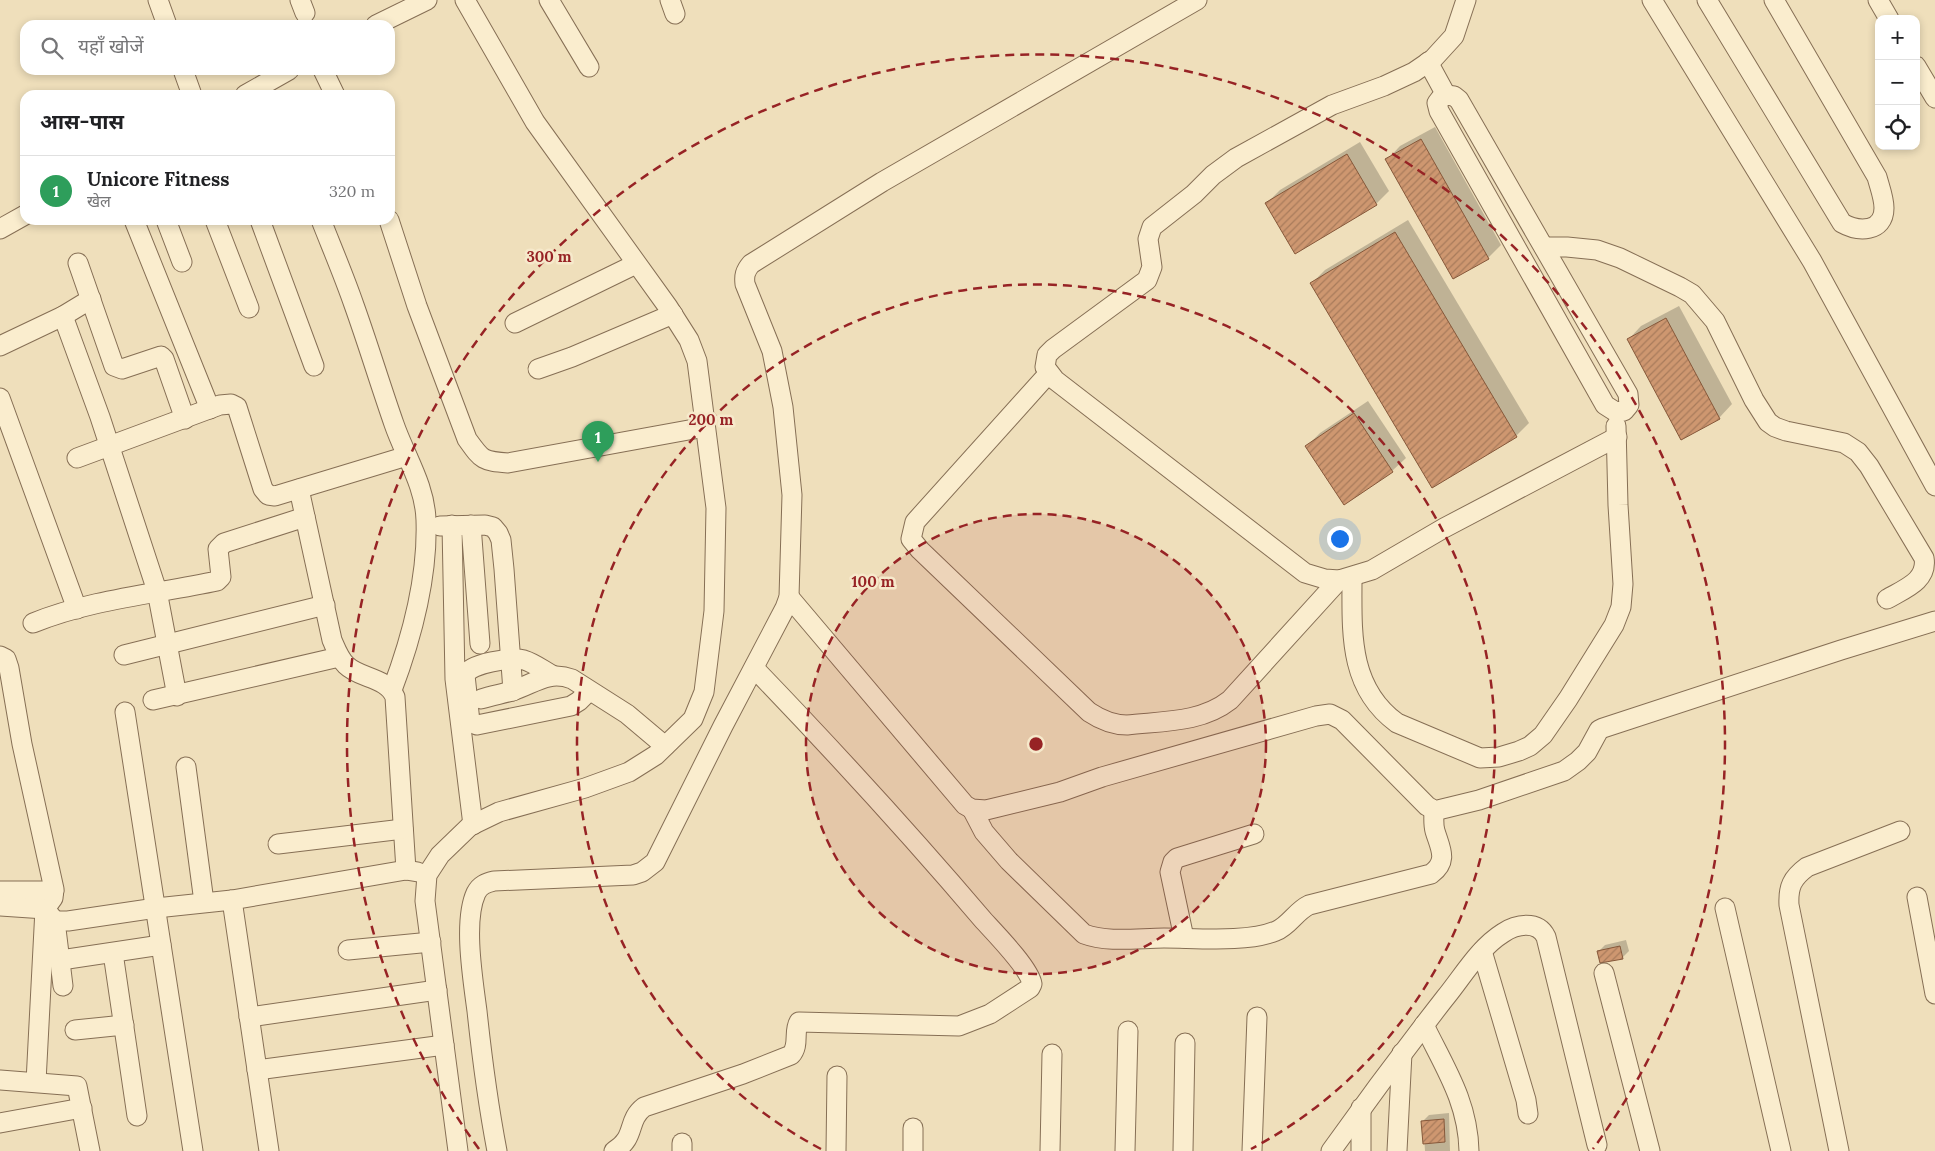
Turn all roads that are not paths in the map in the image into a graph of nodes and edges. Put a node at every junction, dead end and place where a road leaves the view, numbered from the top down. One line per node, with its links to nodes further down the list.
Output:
1 (158, 0): 12 (street)
2 (427, 0): 13 (street)
3 (465, 0): 36 (street)
4 (549, 0): 15 (street)
5 (1197, 0): 65 (street)
6 (1466, 0): 14 (street)
7 (1652, 0): 55 (street)
8 (1707, 0): 9 (street)
9 (1774, 0)
10 (1878, 0): 11 (street)
11 (1887, 15)
12 (165, 20)
13 (386, 20)
14 (1428, 62): 23 (street); 45 (street)
15 (589, 66)
16 (1920, 73): 24 (street)
17 (185, 75): 21 (street)
18 (284, 75): 20 (street)
19 (325, 75): 22 (street)
20 (269, 89)
21 (190, 90)
22 (332, 90)
23 (1446, 95): 33 (street); 48 (street)
24 (1935, 98)
25 (20, 218): 32 (street)
26 (136, 225): 47 (street)
27 (168, 225): 34 (street)
28 (217, 225): 38 (street)
29 (262, 225): 43 (street)
30 (323, 225): 53 (street)
31 (390, 225): 50 (street)
32 (0, 229)
33 (1544, 248): 48 (street); 66 (street)
34 (182, 262)
35 (78, 263): 37 (street)
36 (636, 264): 39 (street); 41 (street)
37 (91, 299): 40 (street); 49 (street)
38 (248, 308)
39 (672, 314): 44 (street); 50 (street)
40 (63, 316): 42 (street); 52 (street)
41 (515, 323)
42 (0, 346)
43 (314, 366)
44 (538, 369)
45 (1049, 374): 61 (street); 61 (street)
46 (0, 398): 68 (street)
47 (210, 409): 49 (street); 56 (street)
48 (1616, 412): 51 (street)
49 (185, 418): 52 (street)
50 (706, 427): 86 (street)
51 (1617, 437): 61 (street); 61 (street)
52 (109, 447): 54 (street); 62 (street)
53 (407, 456): 56 (street); 60 (street)
54 (77, 458)
55 (1935, 486)
56 (299, 489): 57 (street)
57 (306, 518): 62 (street); 67 (street)
58 (452, 525): 59 (street); 60 (street); 90 (street)
59 (472, 525): 63 (street); 64 (street)
60 (426, 527): 79 (street)
61 (1345, 578)
62 (157, 591): 68 (street); 71 (street)
63 (506, 595): 64 (street); 76 (street)
64 (477, 597): 72 (street)
65 (789, 597): 77 (street); 88 (street)
66 (1886, 600)
67 (325, 605): 71 (street); 75 (street)
68 (77, 609): 70 (street)
69 (1935, 621): 89 (street)
70 (33, 624)
71 (168, 644): 73 (street); 82 (street)
72 (480, 644)
73 (124, 655)
74 (0, 656): 98 (street)
75 (339, 657): 79 (street); 82 (street)
76 (510, 659): 78 (street); 80 (street); 81 (street)
77 (754, 668): 142 (street); 143 (street)
78 (552, 675): 80 (street); 81 (street)
79 (392, 690): 91 (street)
80 (513, 691): 83 (street)
81 (589, 691): 86 (street)
82 (177, 696): 84 (street)
83 (480, 699)
84 (153, 700)
85 (125, 712): 103 (street)
86 (665, 746): 90 (street)
87 (186, 767): 101 (street)
88 (972, 810): 89 (street); 106 (street)
89 (1434, 810): 106 (street)
90 (473, 825): 96 (street)
91 (403, 829): 94 (street); 95 (street)
92 (1900, 831): 156 (street)
93 (1254, 834): 106 (street)
94 (278, 844)
95 (406, 870): 96 (street); 100 (street)
96 (427, 875): 107 (street)
97 (0, 891): 98 (street)
98 (54, 891): 105 (street)
99 (1917, 897): 116 (street)
100 (232, 900): 101 (street); 117 (street)
101 (204, 902): 103 (street)
102 (0, 906): 105 (street)
103 (156, 908): 105 (street); 108 (street)
104 (1725, 908): 155 (street)
105 (50, 915): 112 (street); 130 (street)
106 (1184, 938)
107 (431, 942): 109 (street); 115 (street)
108 (161, 945): 111 (street); 139 (street)
109 (348, 950)
110 (1482, 951): 120 (street); 133 (street); 137 (street)
111 (113, 952): 112 (street); 119 (street)
112 (61, 960): 114 (street)
113 (1604, 973): 154 (street)
114 (63, 986)
115 (437, 990): 117 (street); 124 (street)
116 (1935, 994)
117 (249, 1017): 127 (street)
118 (1257, 1017): 149 (street)
119 (124, 1024): 121 (street); 134 (street)
120 (1424, 1025): 125 (street); 153 (street)
121 (75, 1030)
122 (1128, 1031): 147 (street)
123 (1185, 1043): 148 (street)
124 (444, 1045): 127 (street); 141 (street)
125 (1402, 1053): 132 (street); 152 (street)
126 (1052, 1054): 146 (street)
127 (257, 1070): 140 (street)
128 (837, 1076): 144 (street)
129 (0, 1080): 130 (street)
130 (36, 1082): 131 (street)
131 (82, 1108): 135 (street); 138 (street)
132 (1361, 1108): 150 (street); 151 (street)
133 (1528, 1114)
134 (137, 1116)
135 (0, 1123)
136 (914, 1128): 145 (street)
137 (1597, 1144)
138 (90, 1151)
139 (193, 1151)
140 (269, 1151)
141 (458, 1151)
142 (497, 1151)
143 (614, 1151)
144 (836, 1151)
145 (913, 1151)
146 (1050, 1151)
147 (1124, 1151)
148 (1183, 1151)
149 (1252, 1151)
150 (1331, 1151)
151 (1361, 1151)
152 (1397, 1151)
153 (1469, 1151)
154 (1650, 1151)
155 (1780, 1151)
156 (1839, 1151)

